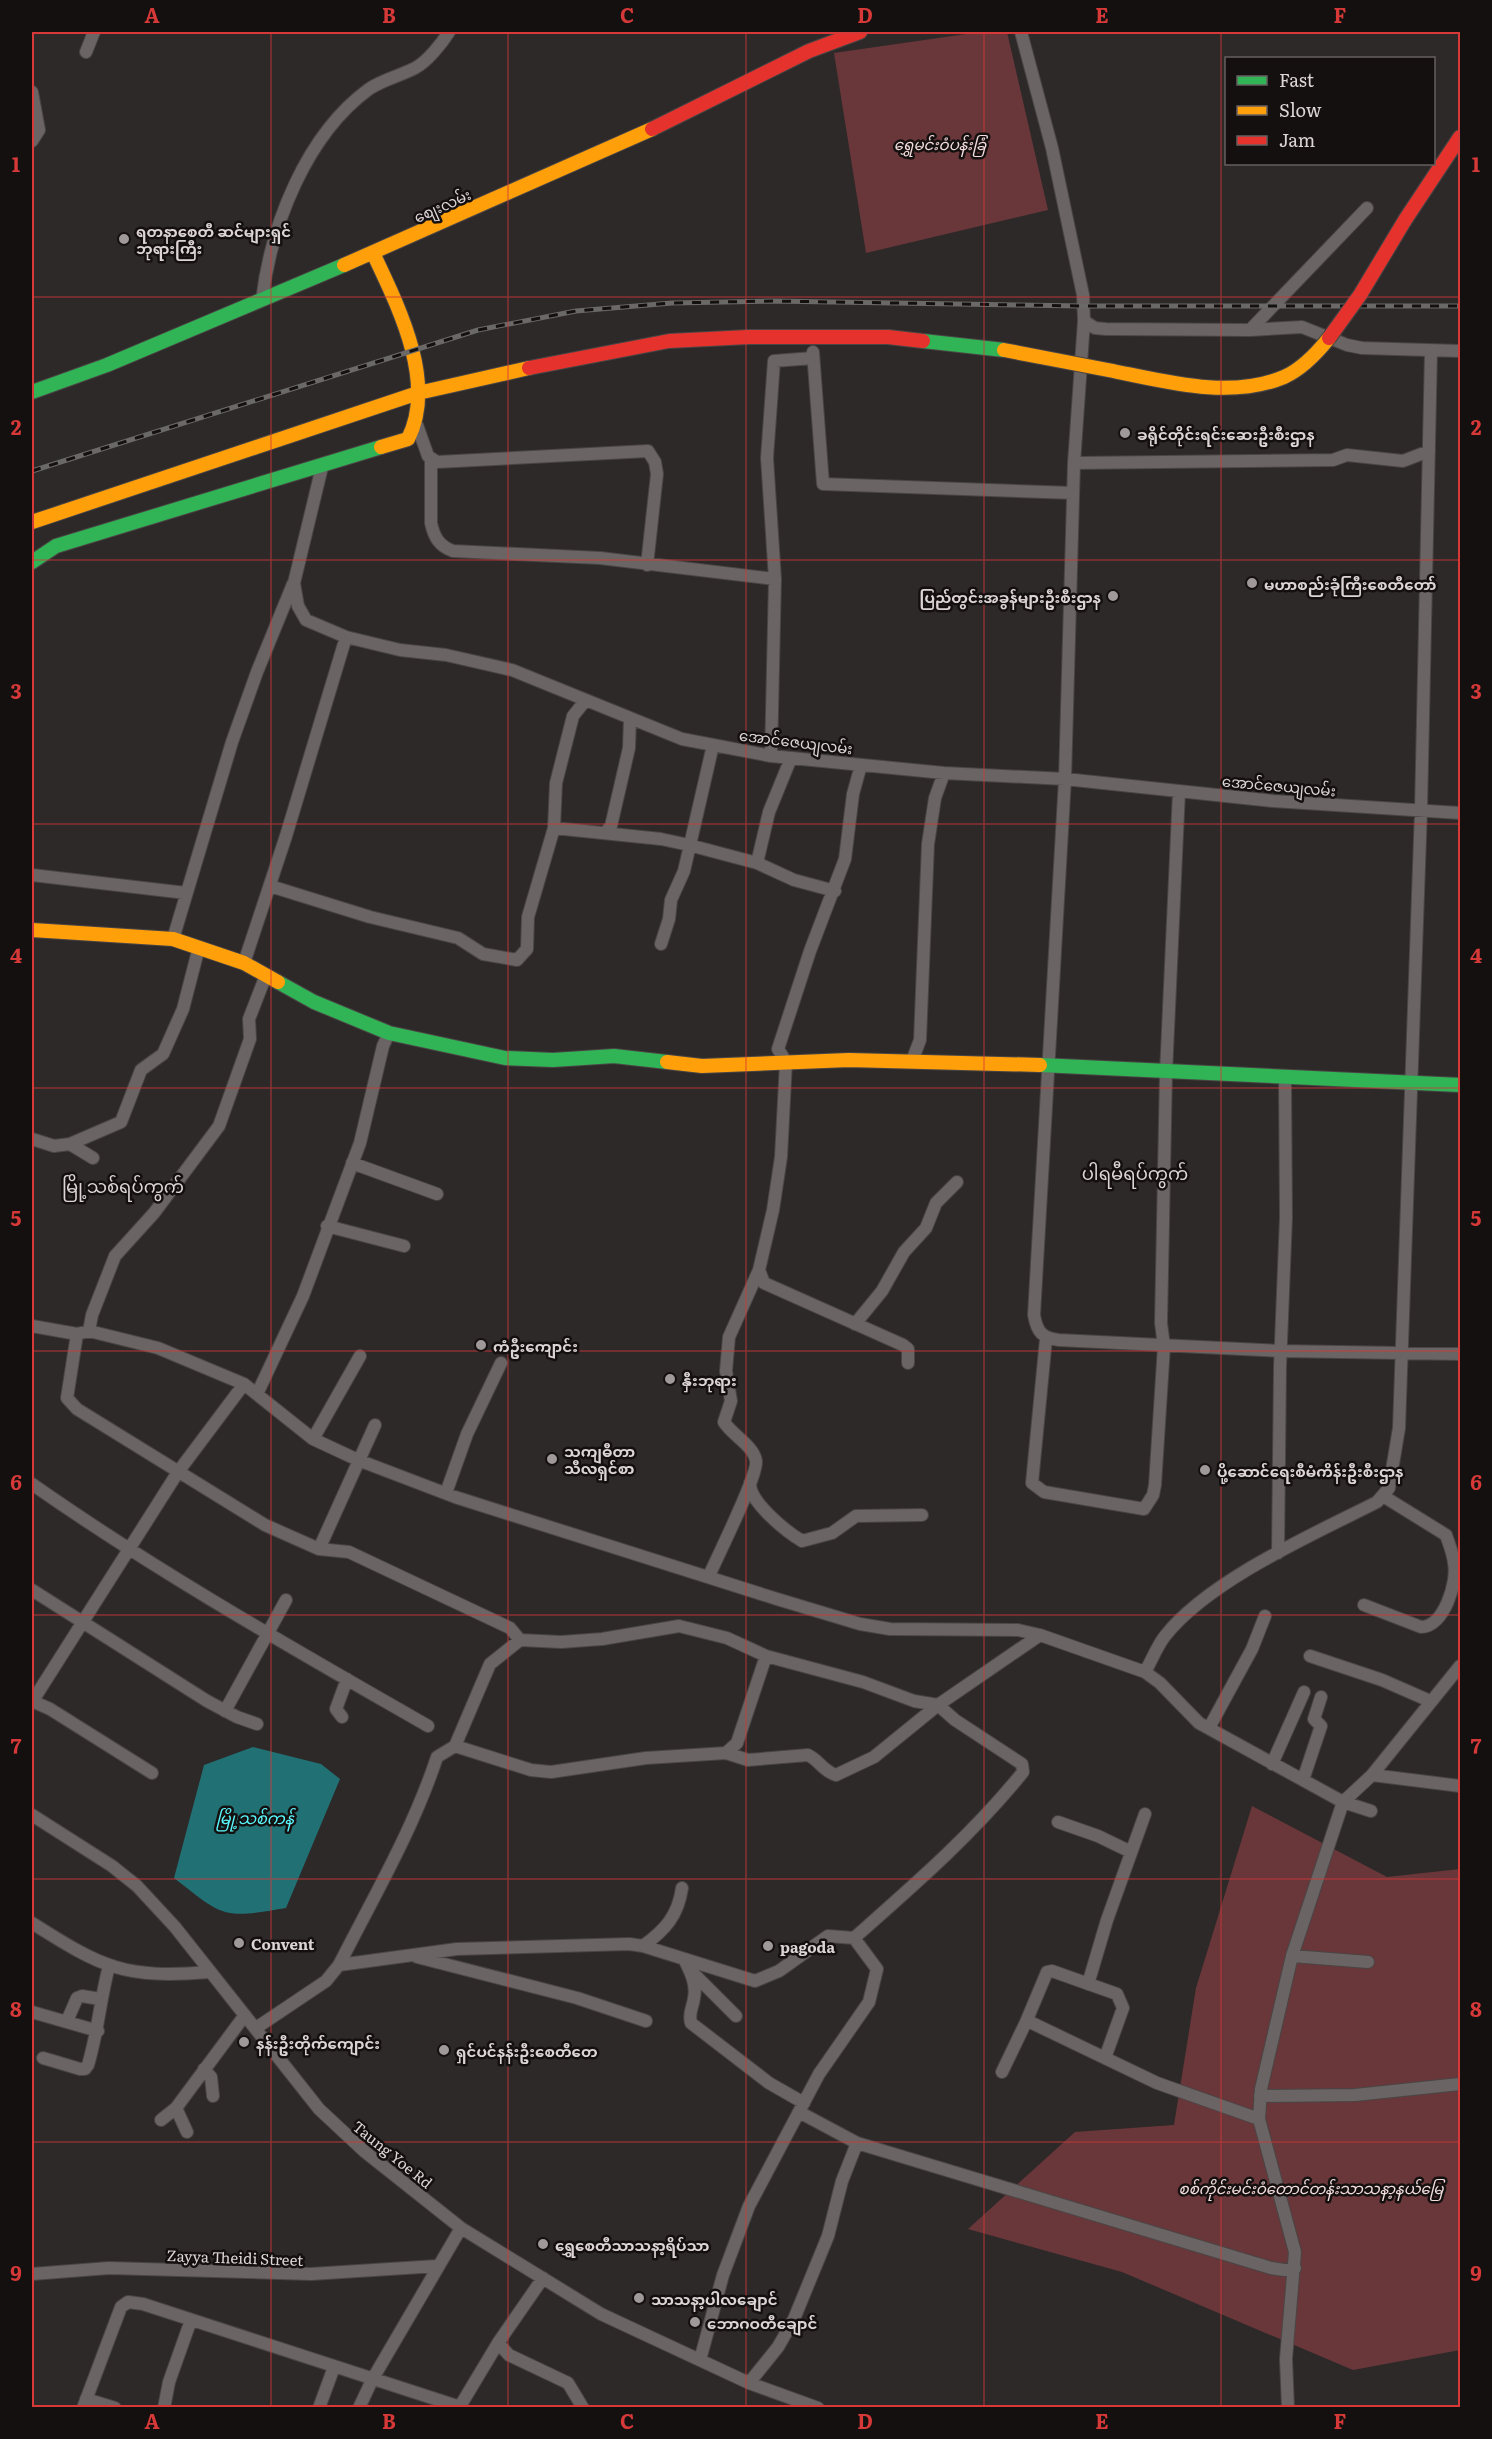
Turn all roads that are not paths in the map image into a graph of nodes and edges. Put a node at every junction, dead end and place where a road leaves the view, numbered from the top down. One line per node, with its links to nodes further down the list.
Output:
1 (94, 32): 5 (street)
2 (449, 32): 11 (street)
3 (860, 32): 10 (main road, စျေးလမ်း)
4 (1021, 32): 12 (street)
5 (86, 52)
6 (32, 92): 8 (street)
7 (1461, 137): 14 (main road, bridge)
8 (32, 141)
9 (1367, 208): 13 (street)
10 (373, 253): 11 (main road, စျေးလမ်း); 19 (main road)
11 (262, 300): 18 (main road, စျေးလမ်း)
12 (1084, 321): 13 (street); 23 (street)
13 (1250, 330): 15 (street)
14 (811, 336): 17 (street); 19 (main road)
15 (1431, 351): 16 (street); 21 (street)
16 (1461, 351)
17 (813, 358): 25 (street); 29 (street)
18 (32, 392)
19 (418, 393): 20 (main road); 26 (main road)
20 (417, 425): 22 (street); 24 (main road)
21 (1429, 451): 23 (street); 41 (street)
22 (431, 460): 28 (street); 28 (street)
23 (1074, 463): 25 (street)
24 (322, 467): 27 (main road); 30 (street, အောင်ဇေယျလမ်း)
25 (1073, 493): 39 (street)
26 (32, 522)
27 (32, 562)
28 (647, 565): 29 (street)
29 (775, 579): 35 (street)
30 (294, 583): 31 (street, အောင်ဇေယျလမ်း); 50 (street)
31 (346, 638): 32 (street, အောင်ဇေယျလမ်း); 48 (street)
32 (585, 701): 33 (street, အောင်ဇေယျလမ်း); 43 (street)
33 (630, 719): 34 (street, အောင်ဇေယျလမ်း); 44 (street)
34 (713, 745): 35 (street, အောင်ဇေယျလမ်း); 45 (street)
35 (771, 756): 36 (street, အောင်ဇေယျလမ်း)
36 (791, 758): 37 (street, အောင်ဇေယျလမ်း); 46 (street)
37 (861, 765): 38 (street, အောင်ဇေယျလမ်း); 49 (street)
38 (944, 773): 39 (street, အောင်ဇေယျလမ်း); 58 (street)
39 (1065, 779): 40 (street, အောင်ဇေယျလမ်း); 60 (street)
40 (1179, 791): 41 (street, အောင်ဇေယျလမ်း); 61 (street)
41 (1421, 810): 42 (street, အောင်ဇေယျလမ်း); 63 (street)
42 (1461, 813)
43 (554, 828): 44 (street); 48 (street)
44 (605, 833): 45 (street)
45 (689, 846): 46 (street); 53 (street)
46 (757, 863): 49 (street)
47 (32, 875): 50 (street)
48 (270, 886): 55 (street)
49 (835, 891): 59 (street)
50 (186, 893): 52 (street)
51 (32, 930): 52 (main road)
52 (173, 939): 54 (main road)
53 (661, 944)
54 (199, 947): 55 (main road); 66 (street)
55 (244, 963): 56 (main road)
56 (266, 975): 57 (main road); 76 (street)
57 (389, 1033): 59 (main road); 68 (street)
58 (912, 1061): 59 (main road); 60 (main road)
59 (786, 1062): 73 (street)
60 (1049, 1065): 61 (main road); 77 (street)
61 (1166, 1073): 62 (main road); 78 (street)
62 (1285, 1079): 63 (main road); 79 (street)
63 (1410, 1084): 64 (main road); 80 (street)
64 (1461, 1085)
65 (32, 1139): 66 (street)
66 (70, 1144): 67 (street)
67 (93, 1158)
68 (352, 1163): 70 (street); 71 (street)
69 (957, 1182): 74 (street)
70 (437, 1194)
71 (327, 1226): 72 (street); 86 (street)
72 (404, 1246)
73 (759, 1270): 74 (street); 91 (street)
74 (855, 1324): 84 (street)
75 (32, 1326): 76 (street)
76 (83, 1332): 85 (street); 90 (street)
77 (1046, 1339): 78 (street); 78 (street)
78 (1164, 1346): 79 (street)
79 (1281, 1350): 80 (street); 100 (street)
80 (1402, 1353): 81 (street); 94 (street)
81 (1461, 1354)
82 (360, 1356): 88 (street)
83 (501, 1363): 93 (street)
84 (908, 1363)
85 (244, 1384): 86 (street); 90 (street)
86 (258, 1392): 88 (street)
87 (375, 1425): 89 (street)
88 (313, 1438): 89 (street)
89 (358, 1460): 93 (street); 98 (street)
90 (178, 1472): 98 (street); 99 (street)
91 (750, 1483): 95 (street); 101 (street)
92 (32, 1484): 99 (street)
93 (446, 1493): 101 (street)
94 (1383, 1496): 96 (street); 100 (street)
95 (922, 1515)
96 (1446, 1535): 97 (street); 104 (street)
97 (1461, 1537)
98 (319, 1549): 109 (street)
99 (129, 1550): 106 (street); 107 (street)
100 (1278, 1553): 113 (street)
101 (709, 1576): 108 (street)
102 (32, 1590): 106 (street)
103 (286, 1600): 107 (street)
104 (1364, 1605)
105 (1265, 1616): 124 (street)
106 (81, 1623): 116 (street); 120 (street)
107 (266, 1634): 114 (street); 120 (street)
108 (1041, 1635): 113 (street); 119 (street)
109 (520, 1641): 110 (street); 125 (street)
110 (766, 1656): 119 (street); 126 (street)
111 (1310, 1656): 118 (street)
112 (1461, 1666): 118 (street)
113 (1145, 1672): 124 (street)
114 (347, 1679): 121 (street); 123 (street)
115 (1304, 1692): 127 (street)
116 (32, 1698): 128 (street)
117 (1321, 1698): 130 (street)
118 (1430, 1701): 129 (street)
119 (938, 1705): 126 (street); 140 (street)
120 (225, 1712): 122 (street)
121 (342, 1717)
122 (257, 1724)
123 (428, 1726)
124 (1209, 1728): 127 (street)
125 (454, 1746): 126 (street); 146 (street)
126 (726, 1753)
127 (1272, 1764): 130 (street)
128 (152, 1773)
129 (1372, 1775): 131 (street); 132 (street)
130 (1303, 1780): 132 (street)
131 (1461, 1786)
132 (1343, 1802): 133 (street); 143 (street)
133 (1371, 1810)
134 (1145, 1814): 137 (street)
135 (32, 1815): 148 (street, Taung Yoe Rd)
136 (1058, 1821): 137 (street)
137 (1131, 1852): 149 (street)
138 (682, 1888): 141 (street)
139 (32, 1923): 147 (street)
140 (854, 1938): 145 (street); 166 (street)
141 (643, 1946): 142 (street); 145 (street)
142 (404, 1955): 146 (street); 155 (street)
143 (1292, 1956): 144 (street); 165 (street)
144 (1368, 1962)
145 (686, 1964): 153 (street); 166 (street)
146 (339, 1965): 157 (street)
147 (108, 1966): 148 (street); 150 (street)
148 (210, 1972): 152 (street, Taung Yoe Rd)
149 (1088, 1984): 156 (street); 160 (street)
150 (100, 1999): 154 (street); 158 (street)
151 (32, 2012): 154 (street)
152 (245, 2015): 157 (street, Taung Yoe Rd); 161 (street)
153 (736, 2016)
154 (68, 2021): 158 (street)
155 (646, 2021)
156 (1026, 2022): 160 (street); 162 (street)
157 (256, 2028): 172 (street, Taung Yoe Rd)
158 (98, 2031): 159 (street)
159 (43, 2058)
160 (1106, 2058): 168 (street)
161 (204, 2069): 164 (street); 167 (street)
162 (1002, 2072)
163 (1461, 2084): 165 (street)
164 (213, 2096)
165 (1260, 2096): 168 (street)
166 (802, 2107): 171 (street); 179 (street)
167 (176, 2108): 169 (street); 170 (street)
168 (1259, 2119): 174 (street)
169 (161, 2120)
170 (187, 2132)
171 (857, 2143): 174 (street); 182 (street)
172 (461, 2228): 173 (street); 176 (street, Taung Yoe Rd)
173 (437, 2266): 175 (street, Zayya Theidi Street); 181 (street)
174 (1295, 2268): 191 (street)
175 (32, 2274)
176 (543, 2278): 178 (street); 179 (street, Taung Yoe Rd)
177 (191, 2320): 180 (street); 183 (street); 186 (street)
178 (498, 2343): 184 (street); 189 (street)
179 (700, 2360): 182 (street, Taung Yoe Rd)
180 (334, 2367): 181 (street); 187 (street)
181 (372, 2380): 184 (street); 188 (street)
182 (749, 2383): 190 (street, Taung Yoe Rd)
183 (85, 2403): 185 (street)
184 (460, 2407)
185 (115, 2408)
186 (164, 2408)
187 (319, 2408)
188 (359, 2408)
189 (583, 2408)
190 (818, 2408)
191 (1288, 2408)

